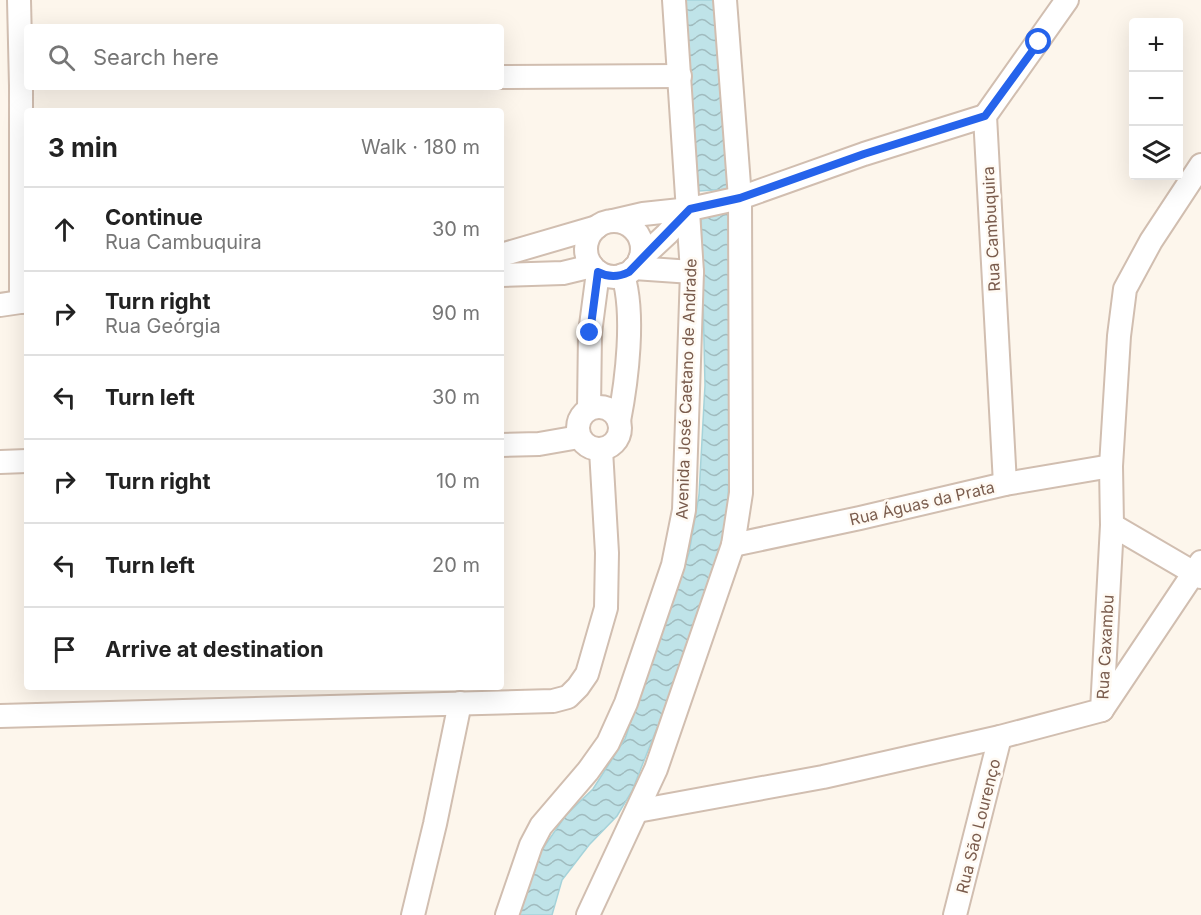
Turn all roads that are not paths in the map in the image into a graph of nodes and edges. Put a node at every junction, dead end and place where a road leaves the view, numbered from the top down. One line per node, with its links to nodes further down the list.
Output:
1 (19, 0): 7 (street)
2 (674, 0): 5 (street, Avenida José Caetano de Andrade)
3 (726, 0): 10 (street)
4 (1067, 0): 8 (street)
5 (680, 76): 6 (street); 11 (street, Avenida José Caetano de Andrade)
6 (504, 77)
7 (24, 86): 18 (street)
8 (985, 116): 10 (street); 27 (street, Rua Cambuquira)
9 (1201, 165): 26 (street, Rua Caxambu)
10 (740, 198): 11 (street); 29 (street)
11 (690, 209): 12 (street); 14 (street); 16 (street, Avenida José Caetano de Andrade)
12 (605, 224): 13 (street); 14 (street); 15 (street)
13 (504, 254)
14 (632, 267): 15 (street); 16 (street); 20 (street)
15 (595, 269): 17 (street); 19 (street)
16 (692, 272): 37 (street, Avenida José Caetano de Andrade)
17 (504, 275)
18 (16, 303)
19 (589, 409): 20 (street); 21 (street)
20 (619, 421): 23 (street)
21 (579, 437): 22 (street); 23 (street)
22 (504, 445)
23 (601, 450): 31 (street)
24 (24, 461): 25 (street)
25 (0, 462)
26 (1111, 466): 27 (street, Rua Águas da Prata); 28 (street, Rua Caxambu)
27 (1005, 484): 29 (street, Rua Águas da Prata)
28 (1112, 525): 30 (street); 32 (street, Rua Caxambu)
29 (733, 544): 35 (street)
30 (1199, 571): 32 (street)
31 (460, 703): 33 (street); 36 (street)
32 (1102, 710): 34 (street, Rua Caxambu)
33 (0, 716)
34 (1000, 737): 35 (street, Rua Caxambu); 39 (street, Rua São Lourenço)
35 (637, 811): 38 (street)
36 (413, 915)
37 (507, 915)
38 (588, 915)
39 (955, 915)

